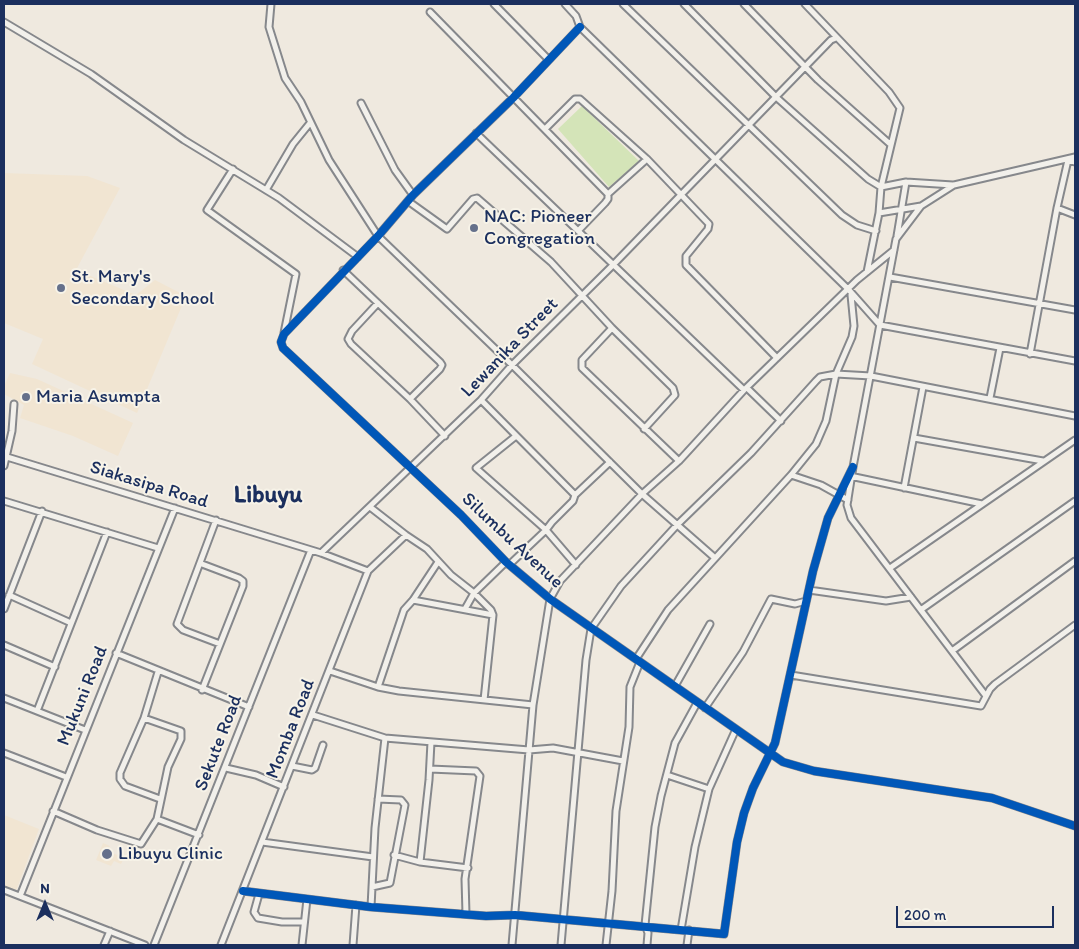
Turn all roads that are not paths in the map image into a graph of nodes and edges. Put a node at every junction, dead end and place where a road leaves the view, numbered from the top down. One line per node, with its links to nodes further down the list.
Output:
1 (271, 4): 19 (street)
2 (494, 4): 14 (street)
3 (565, 4): 9 (street)
4 (575, 4): 9 (street)
5 (622, 4): 20 (street)
6 (684, 4): 16 (street)
7 (744, 4): 15 (street)
8 (804, 4): 13 (street)
9 (571, 9): 12 (street)
10 (430, 12): 17 (street)
11 (4, 22): 29 (street)
12 (580, 27): 14 (street); 25 (street)
13 (836, 38): 15 (street, Lewanika Street); 23 (street)
14 (548, 59): 17 (street)
15 (806, 68): 16 (street, Lewanika Street); 23 (street)
16 (776, 97): 20 (street, Lewanika Street); 32 (street)
17 (513, 98): 21 (street); 22 (street)
18 (361, 103): 36 (street)
19 (310, 122): 33 (street); 45 (street)
20 (748, 125): 25 (street, Lewanika Street); 44 (street)
21 (546, 128): 26 (street); 34 (street)
22 (476, 133): 36 (street); 43 (street)
23 (890, 144): 32 (street)
24 (1075, 157): 27 (street)
25 (716, 159): 35 (street, Lewanika Street); 53 (street)
26 (647, 160): 34 (street); 35 (street)
27 (1068, 160): 28 (street); 31 (street); 39 (street)
28 (1075, 162)
29 (233, 169): 33 (street); 60 (street)
30 (906, 182): 31 (street); 32 (street); 40 (street)
31 (954, 185): 38 (street)
32 (881, 186): 41 (street)
33 (266, 190): 48 (street)
34 (608, 194): 43 (street)
35 (681, 194): 49 (street, Lewanika Street); 63 (street)
36 (413, 195): 37 (street)
37 (408, 201): 45 (street); 54 (street)
38 (921, 206): 40 (street); 46 (street)
39 (1057, 208): 42 (street); 56 (street)
40 (903, 209): 41 (street); 46 (street)
41 (879, 214): 44 (street)
42 (1075, 215)
43 (578, 231): 49 (street)
44 (876, 231): 51 (street)
45 (378, 236): 48 (street); 65 (street)
46 (896, 239): 47 (street)
47 (894, 250): 51 (street); 52 (street)
48 (358, 257): 50 (street)
49 (613, 265): 54 (street, Lewanika Street); 69 (street)
50 (343, 270): 55 (street); 60 (street)
51 (867, 272): 53 (street)
52 (890, 277): 56 (street); 58 (street)
53 (850, 293): 58 (street); 63 (street); 66 (street)
54 (582, 296): 59 (street); 65 (street, Lewanika Street)
55 (378, 303): 71 (street); 71 (street)
56 (1038, 304): 57 (street); 62 (street)
57 (1075, 310)
58 (880, 326): 61 (street); 67 (street)
59 (612, 328): 76 (street); 76 (street)
60 (284, 334): 86 (street, Silumbu Avenue)
61 (1000, 348): 62 (street); 70 (street)
62 (1030, 354): 64 (street)
63 (777, 358): 69 (street)
64 (1075, 361)
65 (512, 365): 72 (street, Lewanika Street); 84 (street)
66 (836, 374): 67 (street); 75 (street); 87 (street)
67 (870, 376): 68 (street); 88 (street)
68 (923, 387): 70 (street); 79 (street)
69 (746, 389): 75 (street); 82 (street)
70 (990, 398): 74 (street)
71 (410, 399): 77 (street)
72 (481, 400): 77 (street, Lewanika Street); 78 (street)
73 (14, 404): 81 (street)
74 (1075, 416)
75 (781, 421): 101 (street)
76 (644, 429): 82 (street)
77 (445, 436): 86 (street, Lewanika Street)
78 (516, 436): 92 (street); 102 (street)
79 (914, 438): 83 (street); 89 (street)
80 (1075, 440): 83 (street)
81 (7, 457): 85 (street); 98 (street, Siakasipa Road)
82 (679, 461): 90 (street)
83 (1043, 461): 96 (street)
84 (610, 462): 90 (street); 92 (street)
85 (4, 466)
86 (411, 468): 97 (street, Lewanika Street); 112 (street, Silumbu Avenue)
87 (791, 475): 91 (street); 108 (street)
88 (850, 476): 89 (street); 91 (street); 93 (street)
89 (904, 488): 96 (street)
90 (642, 494): 101 (street); 113 (street)
91 (838, 494): 93 (street); 116 (street)
92 (575, 495): 102 (street)
93 (848, 500): 114 (street)
94 (4, 501): 99 (street)
95 (1075, 501): 124 (street)
96 (982, 504): 114 (street)
97 (370, 506): 104 (street); 107 (street, Lewanika Street)
98 (175, 508): 100 (street, Siakasipa Road); 105 (street, Mukuni Road)
99 (42, 511): 103 (street); 118 (street)
100 (216, 520): 106 (street, Siakasipa Road); 111 (street)
101 (677, 526): 108 (street); 130 (street)
102 (546, 530): 112 (street); 113 (street)
103 (107, 532): 105 (street); 127 (street)
104 (406, 535): 109 (street); 115 (street, Momba Road)
105 (158, 548): 134 (street, Mukuni Road)
106 (311, 550): 107 (street, Siakasipa Road); 148 (street, Sekute Road)
107 (322, 553): 115 (street, Siakasipa Road)
108 (715, 558): 135 (street)
109 (438, 562): 117 (street); 121 (street)
110 (1075, 562): 133 (street)
111 (202, 564): 131 (street); 131 (street)
112 (508, 564): 117 (street); 120 (street, Silumbu Avenue)
113 (576, 564): 120 (street)
114 (890, 568): 119 (street)
115 (368, 571): 137 (street, Momba Road)
116 (809, 590): 119 (street); 122 (street)
117 (474, 593): 125 (street); 126 (street)
118 (9, 595): 123 (street); 127 (street)
119 (911, 598): 124 (street)
120 (550, 599): 130 (street, Silumbu Avenue); 147 (street)
121 (413, 600): 125 (street); 141 (street)
122 (806, 601): 139 (street); 149 (street)
123 (4, 609)
124 (922, 609): 133 (street)
125 (465, 610): 126 (street)
126 (493, 615): 145 (street)
127 (71, 622): 136 (street)
128 (710, 624): 140 (street)
129 (1075, 625): 143 (street)
130 (591, 629): 135 (street, Silumbu Avenue); 160 (street)
131 (220, 644): 142 (street)
132 (4, 645): 136 (street)
133 (952, 651): 143 (street)
134 (116, 653): 138 (street); 153 (street, Mukuni Road)
135 (638, 660): 140 (street, Silumbu Avenue); 162 (street)
136 (55, 667): 150 (street)
137 (330, 671): 141 (street); 151 (street, Momba Road)
138 (158, 672): 142 (street); 152 (street)
139 (790, 675): 143 (street); 161 (street)
140 (675, 686): 146 (street, Silumbu Avenue)
141 (378, 687): 145 (street)
142 (202, 690): 148 (street)
143 (986, 696)
144 (4, 698): 150 (street)
145 (484, 700): 147 (street)
146 (697, 703): 149 (street, Silumbu Avenue); 166 (street)
147 (533, 705): 158 (street)
148 (250, 707): 164 (street, Sekute Road)
149 (705, 708): 154 (street, Silumbu Avenue)
150 (37, 711): 153 (street)
151 (313, 715): 155 (street); 163 (street, Momba Road)
152 (144, 718): 170 (street); 170 (street)
153 (85, 730): 167 (street, Mukuni Road)
154 (736, 730): 161 (street, Silumbu Avenue); 169 (street)
155 (385, 738): 156 (street); 171 (street)
156 (431, 742): 158 (street); 165 (street)
157 (324, 745): 163 (street)
158 (529, 750): 160 (street); 190 (street)
159 (4, 753): 167 (street)
160 (579, 753): 162 (street); 191 (street)
161 (770, 754): 174 (street, Silumbu Avenue); 196 (street)
162 (623, 761): 193 (street)
163 (292, 766): 168 (street, Momba Road)
164 (226, 768): 168 (street); 175 (street, Sekute Road)
165 (430, 769): 179 (street); 180 (street)
166 (667, 775): 169 (street); 194 (street)
167 (66, 777): 172 (street, Mukuni Road)
168 (284, 787): 176 (street, Momba Road)
169 (709, 788): 195 (street)
170 (160, 799): 173 (street)
171 (378, 799): 177 (street); 178 (street)
172 (53, 811): 173 (street); 185 (street, Mukuni Road)
173 (157, 819): 175 (street)
174 (1075, 826)
175 (199, 835): 200 (street, Sekute Road)
176 (262, 842): 178 (street); 183 (street, Momba Road)
177 (394, 856): 179 (street); 181 (street)
178 (373, 857): 181 (street)
179 (420, 862): 180 (street)
180 (468, 868): 189 (street)
181 (372, 887): 188 (street)
182 (4, 890): 185 (street)
183 (243, 892): 184 (street); 201 (street, Momba Road)
184 (259, 894): 186 (street); 192 (street)
185 (20, 896): 197 (street)
186 (307, 899): 187 (street); 192 (street)
187 (356, 905): 188 (street); 203 (street)
188 (371, 907): 189 (street)
189 (466, 914): 190 (street)
190 (515, 915): 191 (street); 204 (street)
191 (564, 920): 193 (street); 205 (street)
192 (304, 922): 202 (street)
193 (609, 924): 194 (street); 206 (street)
194 (645, 925): 195 (street); 207 (street)
195 (681, 930): 196 (street)
196 (690, 930): 208 (street)
197 (110, 931): 198 (street); 199 (street)
198 (104, 945)
199 (144, 945)
200 (154, 945)
201 (221, 945)
202 (302, 945)
203 (353, 945)
204 (512, 945)
205 (561, 945)
206 (606, 945)
207 (647, 945)
208 (687, 945)

